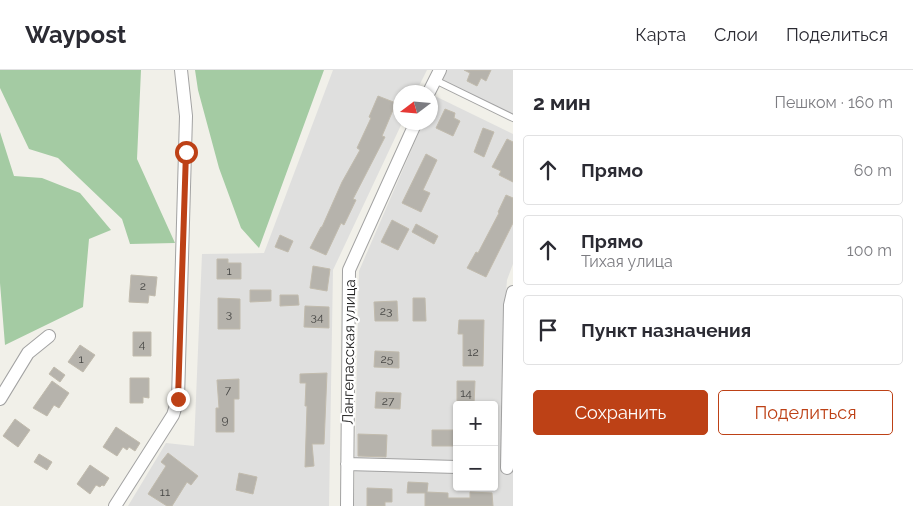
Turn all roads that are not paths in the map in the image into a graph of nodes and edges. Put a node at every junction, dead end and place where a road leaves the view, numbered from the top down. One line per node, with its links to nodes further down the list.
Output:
1 (181, 70): 12 (street)
2 (437, 75): 3 (lane)
3 (513, 118)
4 (412, 130): 9 (street, Лангепасская улица)
5 (513, 292): 6 (street)
6 (512, 305): 11 (street)
7 (49, 336): 8 (street)
8 (0, 399)
9 (348, 464): 10 (street); 13 (street, Лангепасская улица)
10 (453, 467)
11 (510, 468)
12 (115, 506)
13 (347, 506)

